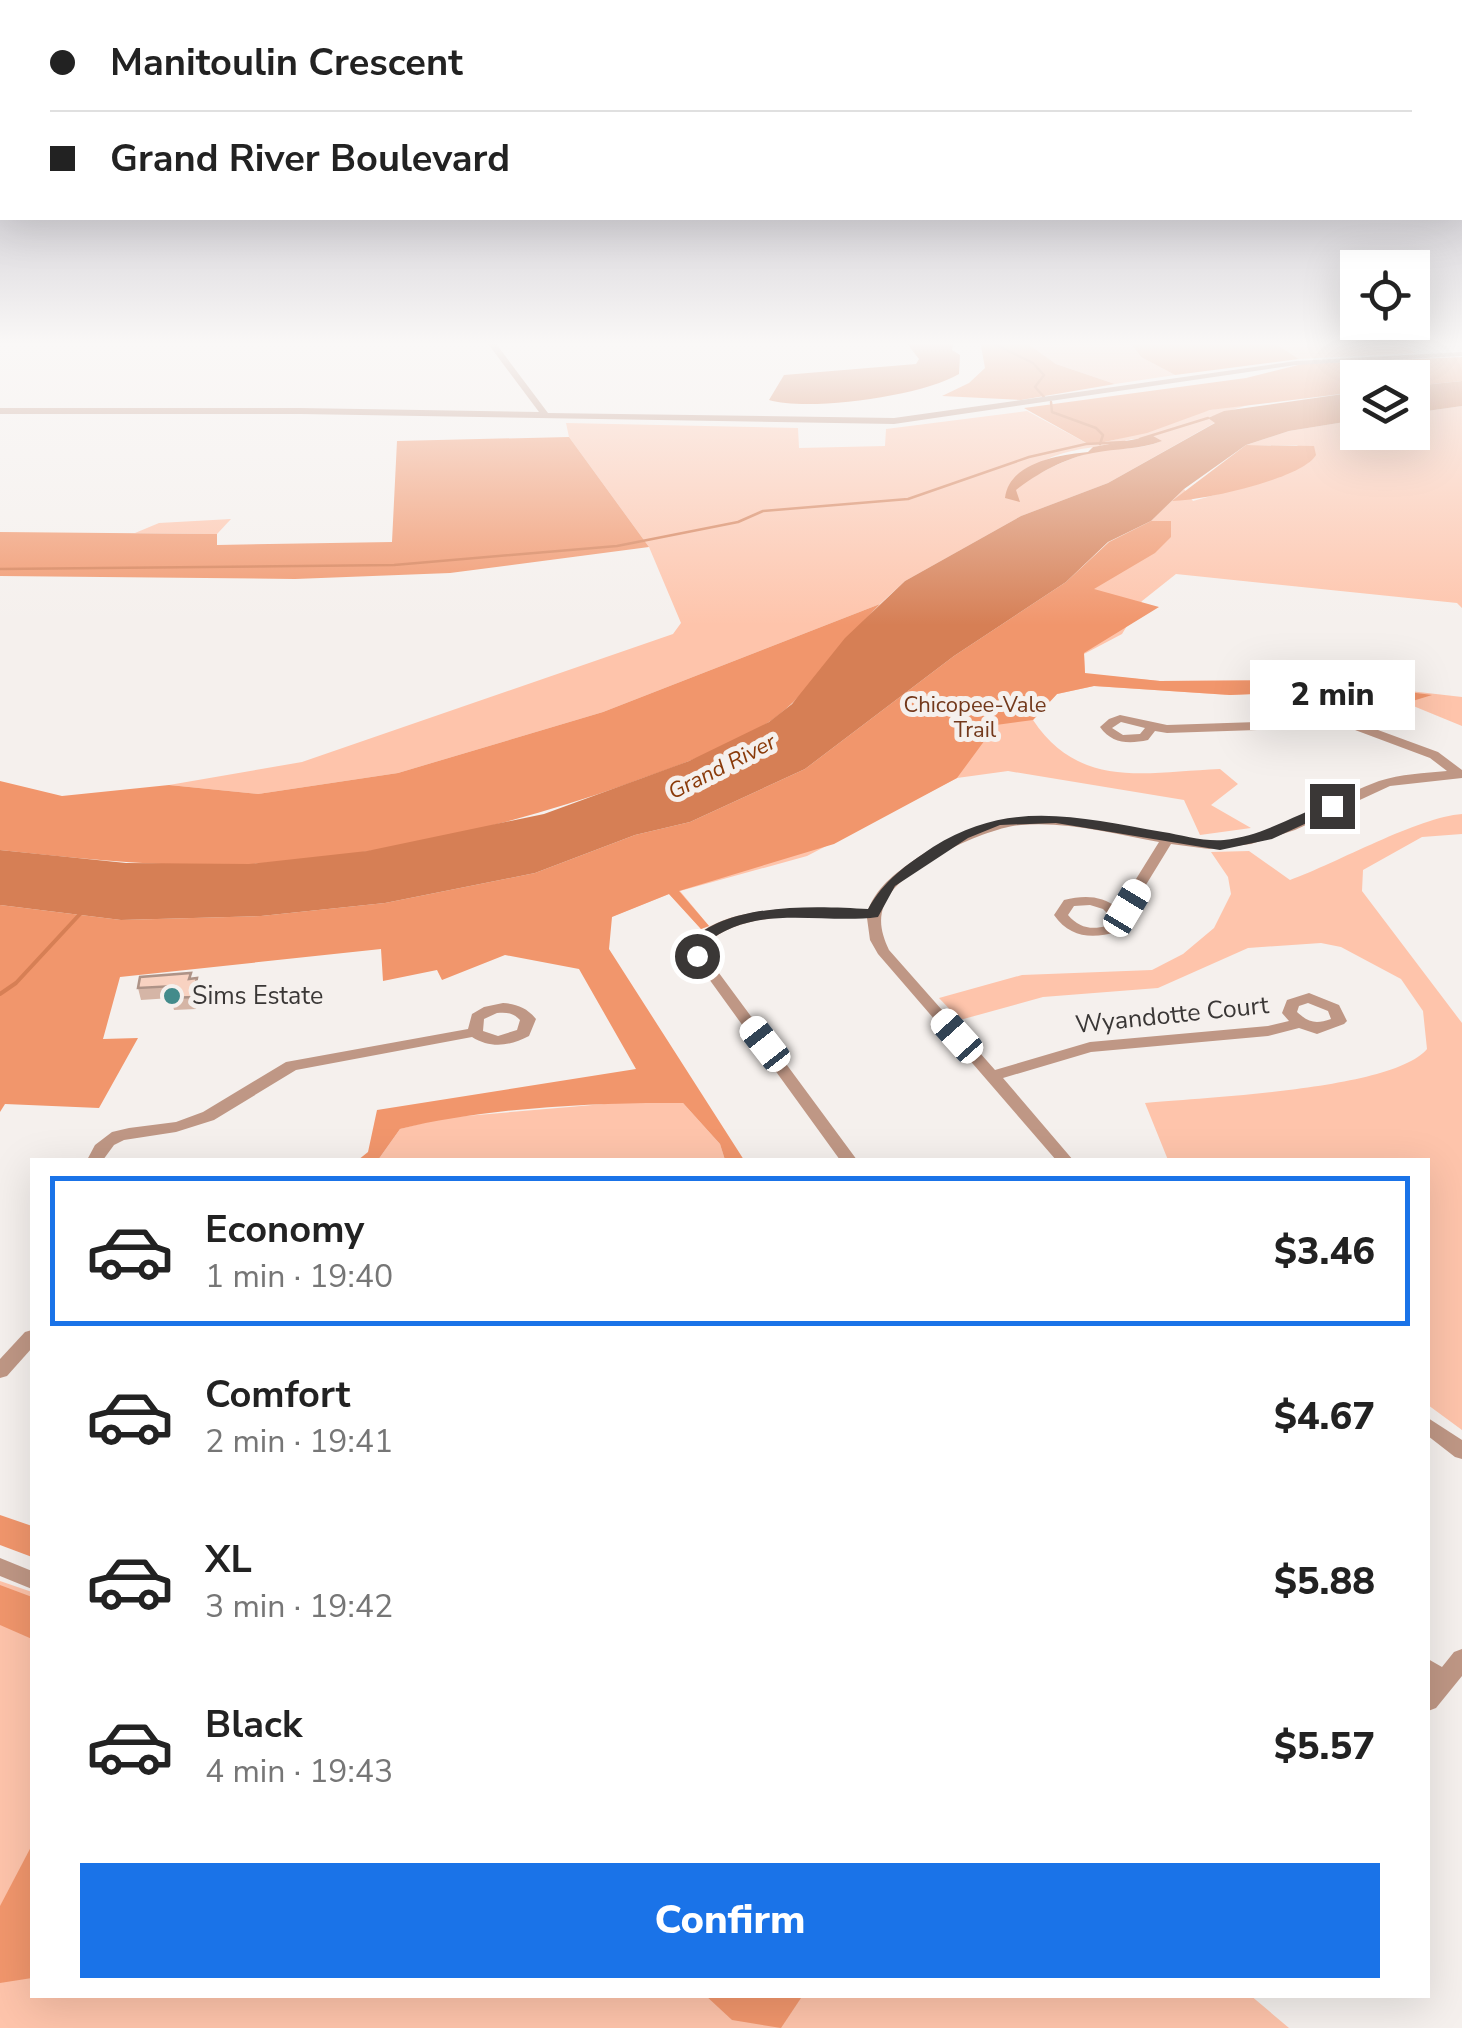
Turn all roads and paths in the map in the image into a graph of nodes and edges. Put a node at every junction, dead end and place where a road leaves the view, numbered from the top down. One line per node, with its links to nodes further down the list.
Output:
1 (1150, 729): 2 (street)
2 (1460, 774): 3 (street)
3 (1167, 840): 4 (street); 5 (street)
4 (872, 914): 8 (street); 10 (street)
5 (1118, 916)
6 (1300, 1024): 8 (street, Wyandotte Court)
7 (475, 1032): 9 (street)
8 (993, 1076): 11 (street)
9 (97, 1158)
10 (849, 1158)
11 (1061, 1158)
12 (30, 1338): 13 (street)
13 (0, 1371)
14 (1430, 1427): 15 (street)
15 (1462, 1451)
16 (0, 1566): 17 (street)
17 (30, 1579)
18 (1462, 1659): 19 (street)
19 (1436, 1675)

